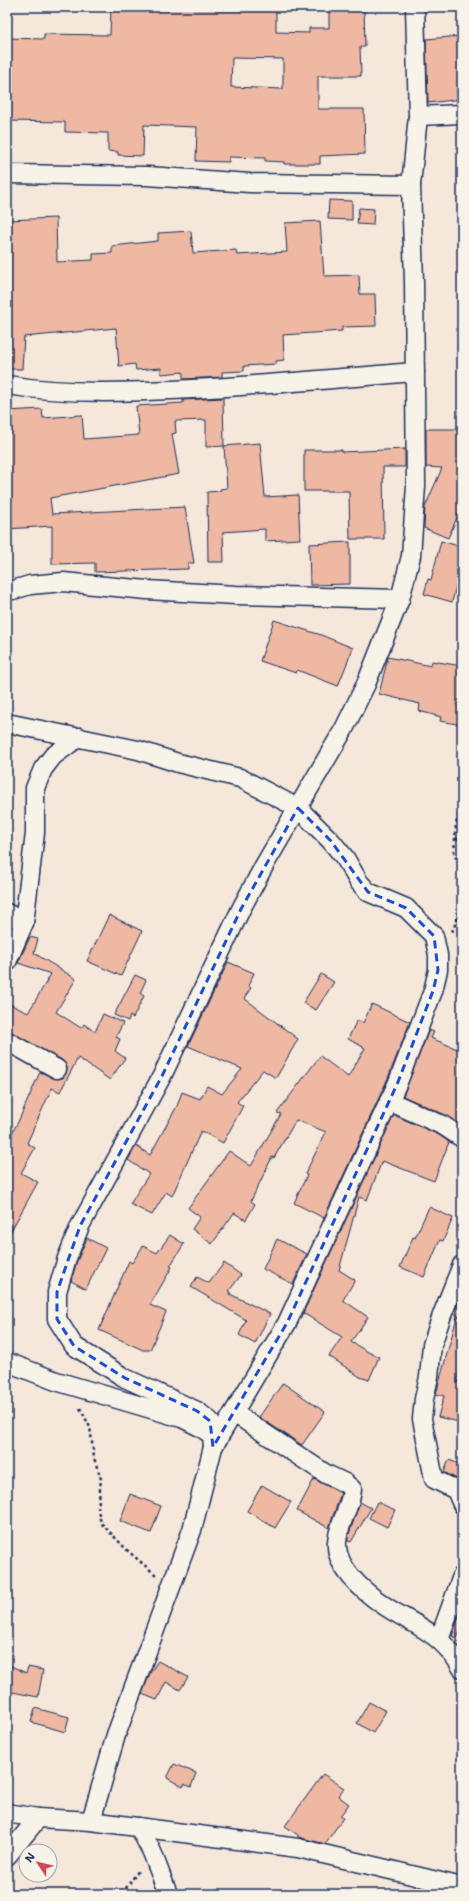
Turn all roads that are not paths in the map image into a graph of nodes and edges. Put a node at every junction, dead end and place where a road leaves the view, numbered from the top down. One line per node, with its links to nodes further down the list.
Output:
1 (416, 7): 3 (street)
2 (462, 114): 3 (street)
3 (418, 116): 5 (street)
4 (7, 174): 5 (street)
5 (411, 185): 6 (street)
6 (415, 372): 7 (street); 9 (street)
7 (7, 385)
8 (7, 589): 9 (street)
9 (400, 599): 12 (street)
10 (7, 723): 11 (street)
11 (79, 737): 12 (street); 14 (street)
12 (298, 808): 18 (street); 23 (street)
13 (7, 913): 14 (street)
14 (24, 923): 15 (street)
15 (7, 962)
16 (7, 1041): 17 (street)
17 (56, 1069)
18 (389, 1101): 19 (street); 22 (street)
19 (462, 1138)
20 (462, 1265): 24 (street)
21 (7, 1362): 23 (street)
22 (234, 1413): 23 (street); 26 (street)
23 (212, 1441): 30 (street)
24 (462, 1504)
25 (462, 1576): 26 (street)
26 (439, 1640): 27 (street)
27 (462, 1668)
28 (7, 1813): 29 (street)
29 (38, 1818): 30 (street); 32 (street)
30 (91, 1821): 31 (street)
31 (139, 1827): 33 (street); 34 (street)
32 (7, 1856)
33 (462, 1887)
34 (168, 1894)

